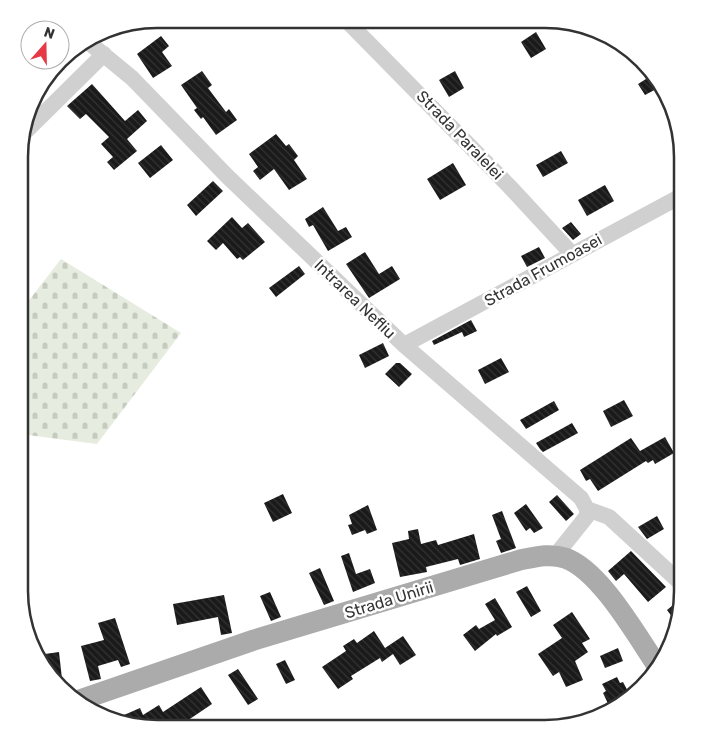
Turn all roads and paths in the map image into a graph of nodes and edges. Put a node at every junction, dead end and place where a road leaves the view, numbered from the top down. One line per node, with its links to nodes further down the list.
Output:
1 (354, 28): 6 (street, Strada Paralelei)
2 (92, 45): 3 (street, Intrarea Nefliu)
3 (104, 54): 4 (street); 7 (street, Intrarea Nefliu)
4 (31, 126)
5 (674, 199): 6 (street, Strada Frumoasei)
6 (572, 254): 7 (street, Strada Frumoasei)
7 (404, 346): 8 (street, Intrarea Nefliu)
8 (587, 510): 9 (street); 10 (street)
9 (555, 556): 11 (main road, Strada Unirii); 12 (main road, Strada Unirii)
10 (674, 577)
11 (654, 661)
12 (85, 698)

